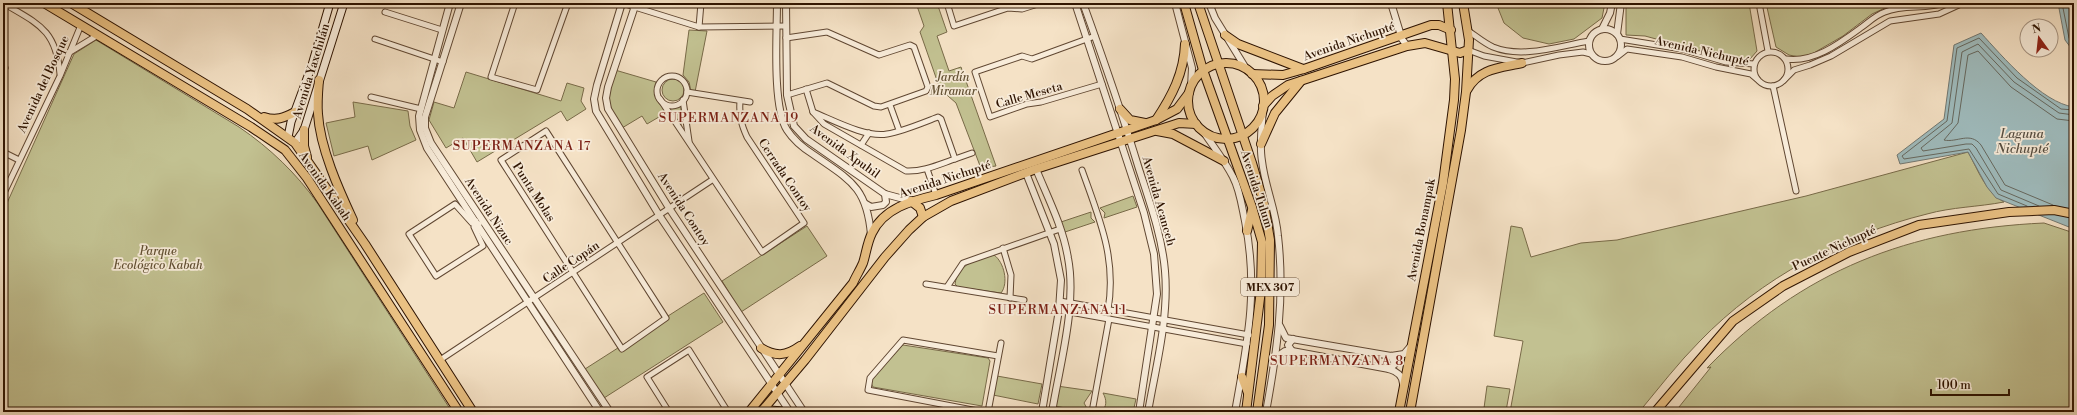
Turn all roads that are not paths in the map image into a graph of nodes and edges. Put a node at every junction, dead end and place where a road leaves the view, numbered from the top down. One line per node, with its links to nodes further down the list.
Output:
1 (4, 3): 74 (street)
2 (44, 3): 32 (main road, Avenida Kabah)
3 (71, 3): 99 (main road, Avenida Kabah)
4 (330, 3): 83 (main road, Avenida Yaxchilán)
5 (344, 3): 77 (main road, Avenida Yaxchilán)
6 (450, 3): 36 (street, Avenida Nizuc)
7 (461, 3): 64 (street, Avenida Nizuc)
8 (516, 3): 9 (street)
9 (568, 3)
10 (622, 3): 30 (street); 142 (street, Avenida Contoy)
11 (701, 3): 35 (street)
12 (777, 3): 33 (street, Avenida Xpuhil)
13 (786, 3): 34 (street, Avenida Xpuhil)
14 (947, 3): 15 (street)
15 (1041, 3)
16 (1075, 3): 47 (street, Avenida Acanceh)
17 (1083, 3): 42 (street, Avenida Acanceh)
18 (1175, 3): 49 (street)
19 (1184, 3): 71 (main road, Avenida Tulum / MEX 307)
20 (1209, 3): 41 (street)
21 (1391, 3): 43 (street)
22 (1447, 3): 38 (main road)
23 (1463, 3): 39 (main road)
24 (1612, 3): 37 (street)
25 (1621, 3): 44 (street)
26 (1759, 3): 55 (street)
27 (1945, 3): 59 (street)
28 (1963, 3): 65 (street)
29 (1198, 4): 67 (main road, Avenida Tulum / MEX 307)
30 (635, 5): 35 (street); 140 (street, Avenida Contoy)
31 (385, 12): 36 (street)
32 (82, 25): 40 (main road, Avenida Kabah); 56 (street, Avenida del Bosque)
33 (777, 26): 34 (street); 35 (street); 137 (street, Avenida Xpuhil)
34 (786, 26): 45 (street, Avenida Xpuhil)
35 (700, 27)
36 (439, 29): 62 (street, Avenida Nizuc)
37 (1602, 29): 44 (street); 48 (street)
38 (1451, 30): 39 (main road, Avenida Nichupté); 43 (main road, Avenida Nichupté); 53 (main road, Avenida Bonampak)
39 (1467, 30): 51 (street); 54 (main road, Avenida Bonampak)
40 (98, 35): 56 (street); 111 (main road, Avenida Kabah)
41 (1225, 35): 70 (main road); 73 (street)
42 (1095, 36): 47 (street, Calle Meseta); 96 (street, Avenida Acanceh)
43 (1401, 36): 50 (street); 70 (main road, Avenida Nichupté)
44 (1618, 36): 52 (street, Avenida Nichupté); 60 (street)
45 (786, 38): 87 (street, Avenida Xpuhil); 93 (street)
46 (375, 39): 62 (street)
47 (1087, 39): 79 (street, Avenida Acanceh); 79 (street, Calle Meseta)
48 (1589, 41): 51 (street); 57 (street)
49 (1185, 44): 82 (street); 100 (main road)
50 (1407, 46): 53 (main road, Avenida Nichupté); 75 (main road, Avenida Nichupté)
51 (1557, 46): 58 (street)
52 (1682, 49): 61 (street); 68 (street, Avenida Nichupté)
53 (1451, 50): 54 (main road, Avenida Nichupté); 174 (main road, Avenida Bonampak)
54 (1468, 50): 66 (street); 85 (main road, Avenida Bonampak)
55 (1768, 51): 63 (street); 68 (street)
56 (69, 52): 74 (street, Avenida del Bosque)
57 (1591, 54): 58 (street); 60 (street)
58 (1559, 55): 66 (street)
59 (1813, 55): 63 (street); 65 (street)
60 (1618, 56): 61 (street, Avenida Nichupté)
61 (1682, 57): 76 (street, Avenida Nichupté)
62 (431, 58): 64 (street); 95 (street, Avenida Nizuc)
63 (1786, 59): 78 (street)
64 (443, 62): 135 (street, Avenida Nizuc)
65 (1817, 62): 78 (street)
66 (1522, 63): 85 (main road)
67 (1218, 64): 71 (main road); 73 (main road, Avenida Nichupté); 110 (main road, Avenida Tulum / MEX 307)
68 (1754, 64): 76 (street)
69 (3, 67): 72 (street)
70 (1304, 69): 73 (main road, Avenida Nichupté); 75 (street)
71 (1203, 70): 82 (main road, Avenida Nichupté); 112 (main road, Avenida Tulum / MEX 307)
72 (3, 71)
73 (1250, 72): 94 (main road)
74 (60, 76): 122 (street, Avenida del Bosque)
75 (1306, 79): 94 (main road, Avenida Nichupté); 117 (main road)
76 (1757, 79): 80 (street)
77 (318, 80): 86 (main road, Avenida Yaxchilán); 150 (main road)
78 (1784, 80): 80 (street)
79 (1102, 84): 109 (street, Avenida Acanceh)
80 (1773, 86): 131 (street)
81 (806, 89): 87 (street); 93 (street); 98 (street)
82 (1190, 90): 100 (main road, Avenida Nichupté); 102 (main road)
83 (302, 92): 86 (main road); 97 (main road, Avenida Yaxchilán)
84 (687, 92): 89 (street); 90 (street); 91 (street)
85 (1466, 92): 213 (main road, Avenida Bonampak)
86 (314, 95): 104 (main road, Avenida Yaxchilán)
87 (787, 95): 132 (street, Avenida Xpuhil)
88 (372, 97): 95 (street)
89 (660, 99): 90 (street); 115 (street, Cerrada Contoy)
90 (684, 100): 115 (street, Cerrada Contoy)
91 (740, 101): 92 (street); 130 (street, Cerrada Contoy)
92 (750, 102)
93 (890, 105): 105 (street)
94 (1263, 108): 110 (main road, Avenida Nichupté); 117 (street, Avenida Tulum)
95 (421, 109): 135 (street, Avenida Nizuc)
96 (1120, 109): 101 (main road); 103 (street, Avenida Acanceh)
97 (295, 112): 99 (main road); 114 (main road, Avenida Yaxchilán)
98 (813, 112): 108 (street); 118 (street)
99 (256, 115): 114 (main road, Avenida Kabah)
100 (1156, 120): 101 (main road, Avenida Nichupté)
101 (1145, 123): 103 (main road, Avenida Nichupté)
102 (1196, 124): 106 (main road, Avenida Nichupté); 107 (main road)
103 (1127, 129): 109 (main road, Avenida Nichupté); 113 (street, Avenida Acanceh)
104 (304, 130): 114 (main road, Avenida Yaxchilán); 124 (main road)
105 (899, 130): 108 (street); 121 (street)
106 (1156, 131): 113 (main road, Avenida Nichupté); 123 (main road)
107 (1203, 131): 112 (main road); 123 (street, Avenida Tulum)
108 (869, 133): 118 (street)
109 (1118, 133): 116 (street, Avenida Acanceh); 134 (main road, Avenida Nichupté)
110 (1243, 134): 112 (main road); 210 (main road, Avenida Tulum / MEX 307)
111 (267, 138): 114 (main road); 125 (main road, Avenida Kabah)
112 (1227, 138): 139 (main road, Avenida Tulum / MEX 307)
113 (1131, 140): 116 (main road, Avenida Nichupté); 167 (street, Avenida Acanceh)
114 (290, 142): 124 (main road, Avenida Kabah); 125 (main road)
115 (689, 142): 130 (street, Cerrada Contoy)
116 (1122, 143): 127 (main road, Avenida Nichupté); 165 (street, Avenida Acanceh)
117 (1261, 144): 168 (street, Avenida Tulum)
118 (861, 145): 126 (street)
119 (3, 152): 122 (street)
120 (972, 153): 121 (street)
121 (955, 159): 126 (street)
122 (19, 160): 133 (street, Avenida del Bosque)
123 (1224, 161): 146 (street, Avenida Tulum)
124 (308, 162): 150 (main road, Avenida Kabah)
125 (294, 163): 192 (main road, Avenida Kabah)
126 (927, 169): 134 (street)
127 (1036, 169): 129 (main road, Avenida Nichupté); 145 (street)
128 (1082, 170): 163 (street)
129 (1026, 172): 138 (main road, Avenida Nichupté); 147 (street)
130 (712, 180): 140 (street, Calle Copán)
131 (1796, 191)
132 (885, 194): 136 (street, Avenida Xpuhil); 137 (street)
133 (3, 195)
134 (936, 195): 136 (main road, Avenida Nichupté); 138 (main road)
135 (466, 200): 144 (street, Avenida Nizuc); 158 (street, Avenida Nizuc)
136 (911, 201): 143 (main road); 148 (main road, Avenida Nichupté)
137 (866, 204): 148 (street, Avenida Xpuhil)
138 (940, 206): 143 (main road, Avenida Nichupté)
139 (1252, 207): 146 (main road); 190 (main road, Avenida Tulum / MEX 307)
140 (669, 208): 142 (street, Calle Copán); 177 (street, Avenida Contoy)
141 (2074, 214): 214 (main road, Puente Nichupté)
142 (659, 215): 149 (street, Calle Copán); 187 (street, Avenida Contoy)
143 (923, 217): 153 (main road, Avenida Nichupté)
144 (476, 223): 144 (street); 158 (street, Avenida Nizuc)
145 (1060, 229): 147 (street); 161 (street)
146 (1247, 231): 171 (street, Avenida Tulum)
147 (1050, 232): 151 (street); 160 (street)
148 (871, 235): 152 (main road, Avenida Nichupté)
149 (618, 242): 154 (street, Calle Copán); 154 (street); 154 (street, Punta Molas)
150 (364, 244): 182 (main road, Avenida Kabah)
151 (1003, 248): 156 (street); 157 (street)
152 (865, 256): 153 (main road); 173 (main road, Avenida Nichupté)
153 (881, 263): 186 (main road, Avenida Nichupté)
154 (574, 272): 158 (street, Calle Copán)
155 (926, 284): 156 (street)
156 (947, 287): 157 (street)
157 (1010, 298): 159 (street)
158 (531, 300): 182 (street, Calle Copán); 194 (street, Avenida Nizuc); 195 (street, Avenida Nizuc)
159 (1024, 300)
160 (1060, 301): 161 (street); 162 (street)
161 (1070, 302): 163 (street); 164 (street)
162 (1059, 310): 164 (street); 203 (street)
163 (1108, 310): 165 (street)
164 (1070, 311): 166 (street); 204 (street)
165 (1154, 318): 167 (street); 169 (street, Avenida Acanceh)
166 (1109, 319): 169 (street); 205 (street)
167 (1163, 320): 170 (street, Avenida Acanceh); 171 (street)
168 (1280, 326): 172 (street); 181 (street, Avenida Tulum)
169 (1152, 327): 170 (street); 206 (street, Avenida Acanceh)
170 (1162, 329): 176 (street); 207 (street, Avenida Acanceh)
171 (1249, 335): 176 (street, Avenida Tulum)
172 (1293, 339): 178 (street); 180 (street)
173 (806, 342): 177 (main road); 184 (main road, Avenida Nichupté)
174 (1412, 342): 180 (street); 188 (main road, Avenida Bonampak)
175 (1001, 343): 179 (street)
176 (1247, 344): 185 (street, Avenida Tulum)
177 (761, 348): 184 (street, Avenida Contoy)
178 (1292, 351): 181 (street); 183 (street)
179 (998, 356): 201 (street); 202 (street)
180 (1391, 356): 183 (street)
181 (1275, 358): 211 (street, Avenida Tulum)
182 (440, 360): 193 (main road, Avenida Kabah)
183 (1389, 369): 188 (street)
184 (779, 376): 186 (street, Avenida Contoy); 187 (main road, Avenida Nichupté)
185 (1242, 377): 190 (main road); 208 (street, Avenida Tulum)
186 (785, 384): 189 (main road, Avenida Nichupté); 200 (street, Avenida Contoy)
187 (772, 386): 189 (street, Avenida Contoy); 198 (main road, Avenida Nichupté)
188 (1403, 391): 212 (main road, Avenida Bonampak)
189 (777, 393): 191 (main road, Avenida Nichupté); 199 (street, Avenida Contoy)
190 (1248, 395): 209 (main road, Avenida Tulum / MEX 307)
191 (762, 411): 199 (main road)
192 (459, 412)
193 (473, 412)
194 (600, 412)
195 (610, 412)
196 (669, 412): 197 (street)
197 (728, 412)
198 (750, 412)
199 (790, 412)
200 (804, 412)
201 (983, 412)
202 (988, 412)
203 (1042, 412)
204 (1052, 412)
205 (1092, 412)
206 (1139, 412)
207 (1148, 412)
208 (1235, 412)
209 (1246, 412)
210 (1257, 412)
211 (1266, 412)
212 (1399, 412)
213 (1410, 412)
214 (1655, 412)

